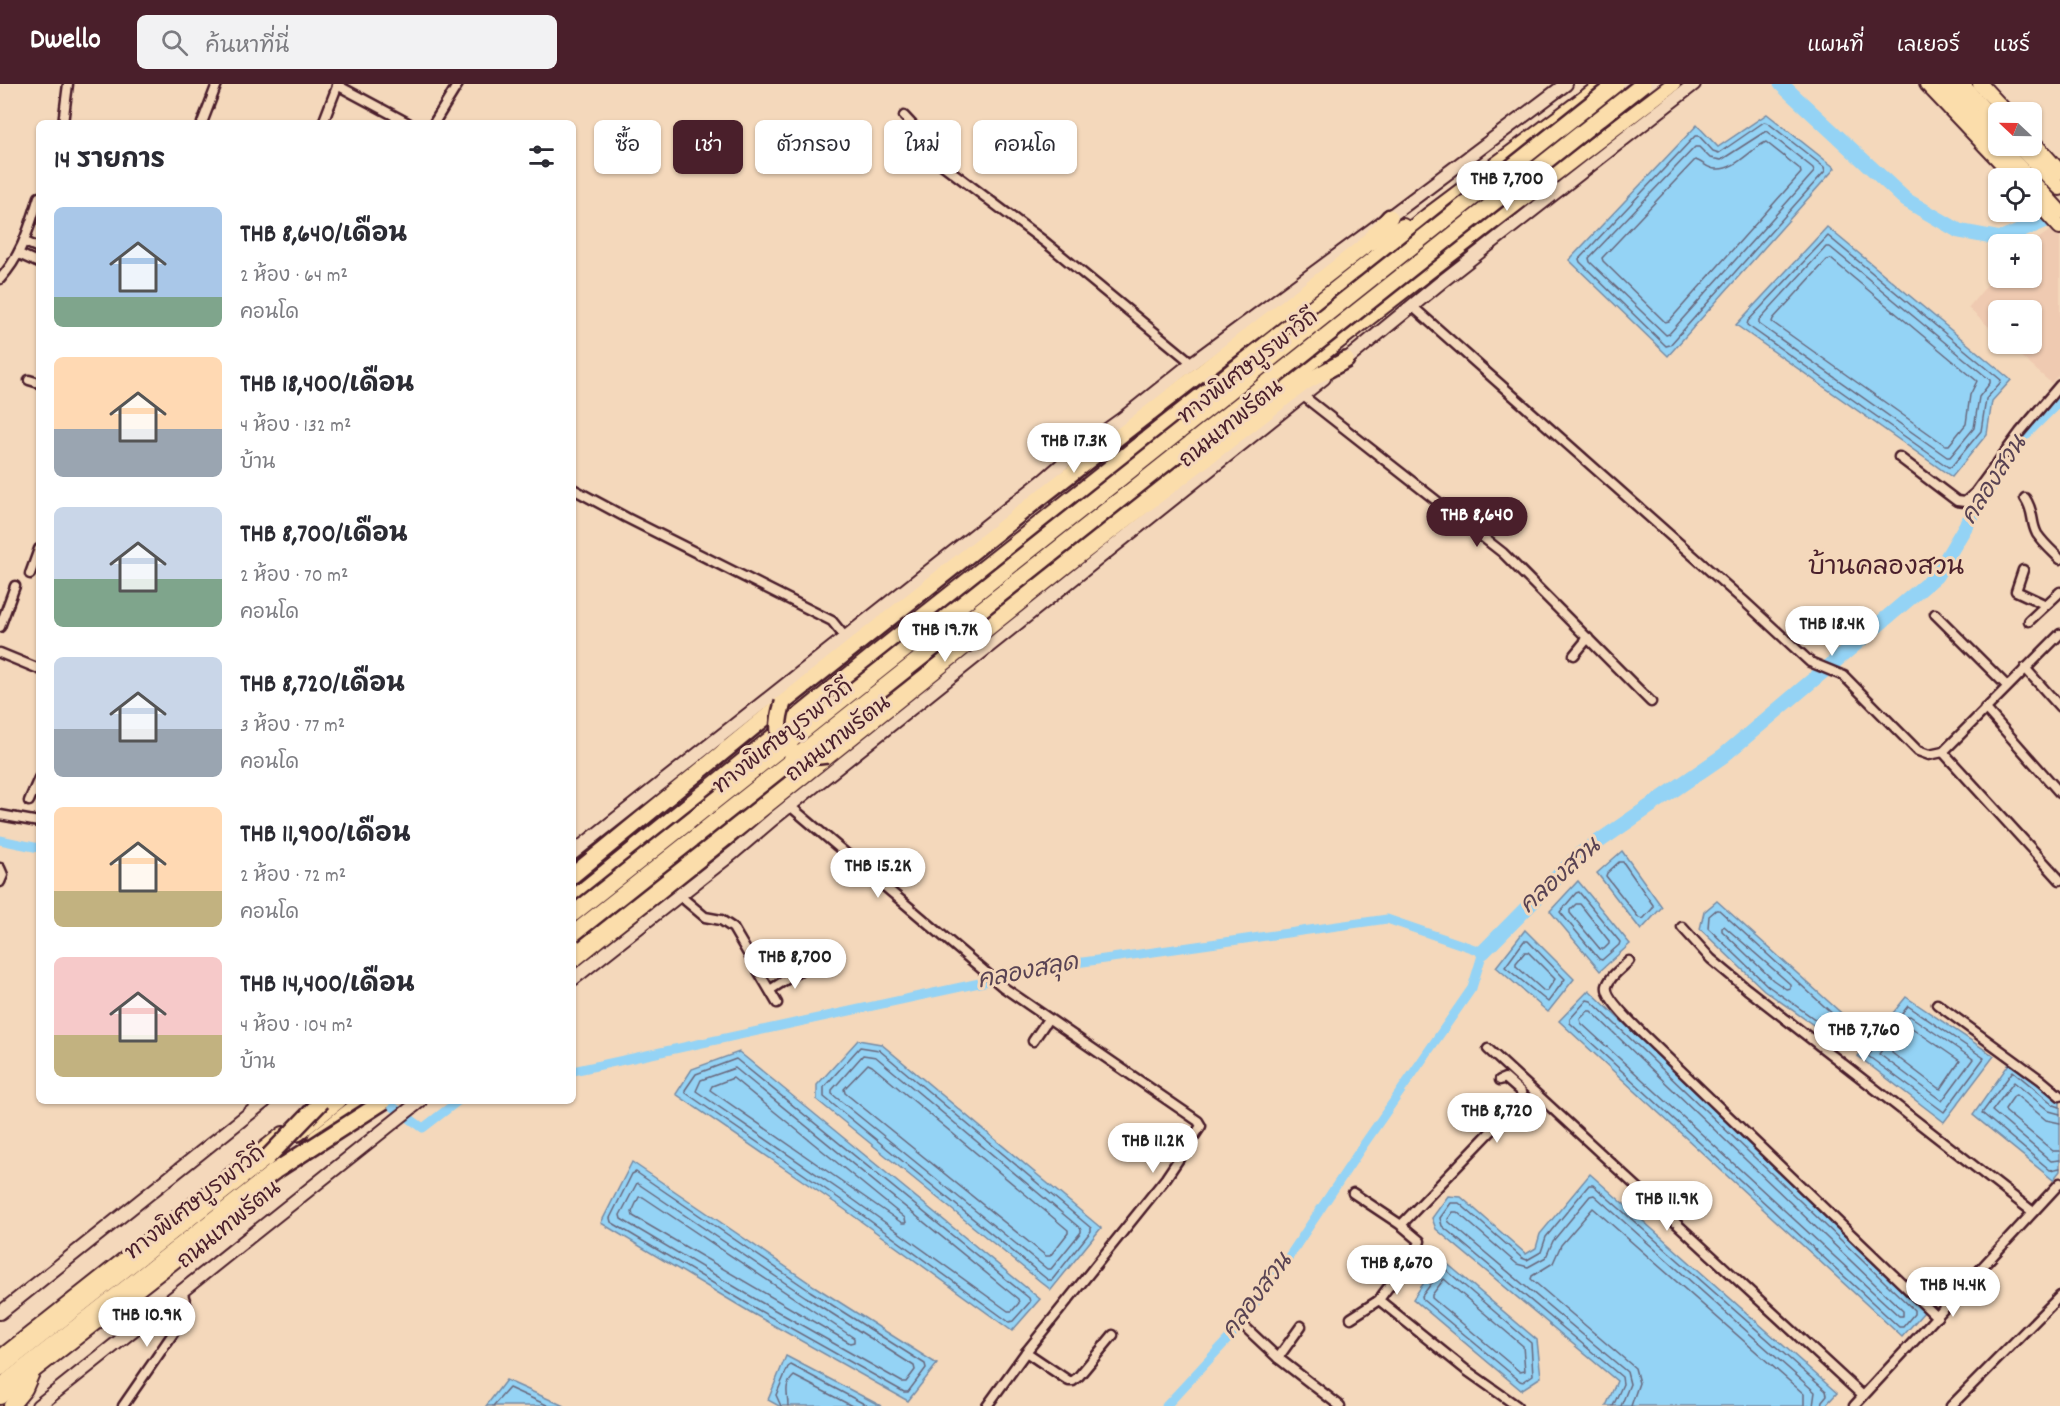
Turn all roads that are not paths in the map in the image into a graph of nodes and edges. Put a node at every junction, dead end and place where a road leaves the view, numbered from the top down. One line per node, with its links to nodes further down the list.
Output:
1 (68, 84): 17 (street)
2 (218, 84): 18 (street)
3 (458, 84): 21 (street)
4 (1566, 84): 36 (main road)
5 (1603, 84): 35 (main road, ถนนเทพรัตน)
6 (1616, 84): 92 (highway, ทางพิเศษบูรพาวิถี, bridge)
7 (1643, 84): 94 (highway, ทางพิเศษบูรพาวิถี, bridge)
8 (1673, 84): 44 (main road, ถนนเทพรัตน)
9 (1694, 84): 45 (main road)
10 (1927, 84): 27 (main road)
11 (1945, 84): 23 (main road)
12 (1962, 84): 22 (main road)
13 (1980, 84): 15 (main road)
14 (338, 85): 19 (street); 20 (street)
15 (1997, 102)
16 (904, 116): 47 (street)
17 (63, 120)
18 (203, 120)
19 (324, 120)
20 (402, 120)
21 (436, 120)
22 (1988, 120)
23 (1988, 122)
24 (2042, 152): 29 (main road)
25 (2008, 156): 28 (main road)
26 (2028, 156): 30 (main road)
27 (2007, 168)
28 (2020, 168)
29 (2060, 172)
30 (2060, 188)
31 (2042, 200): 34 (main road)
32 (2042, 202): 37 (main road)
33 (36, 207): 38 (street)
34 (2060, 212)
35 (1427, 216): 40 (main road); 91 (main road, ถนนเทพรัตน)
36 (1390, 217): 40 (highway); 47 (main road)
37 (2060, 227)
38 (25, 242): 39 (street); 41 (street)
39 (36, 247)
40 (1363, 247): 74 (highway)
41 (19, 254): 42 (street); 43 (street)
42 (36, 262)
43 (0, 279)
44 (1392, 298): 51 (main road); 95 (main road, ถนนเทพรัตน)
45 (1412, 306): 46 (main road); 77 (street)
46 (1346, 360): 51 (highway)
47 (1192, 363): 66 (main road)
48 (29, 380): 49 (street)
49 (36, 383)
50 (2060, 385): 52 (street)
51 (1303, 389): 67 (street); 78 (highway); 82 (main road, ถนนเทพรัตน)
52 (1899, 457)
53 (576, 491): 66 (street)
54 (2025, 498): 56 (street)
55 (36, 557): 58 (street)
56 (2060, 559)
57 (2024, 570): 61 (street)
58 (30, 574)
59 (15, 586): 64 (street)
60 (2060, 592): 61 (street)
61 (2046, 605): 63 (street)
62 (1935, 614): 72 (street)
63 (2029, 621)
64 (0, 627)
65 (2060, 634): 71 (street)
66 (845, 637): 85 (main road)
67 (1588, 638): 69 (street); 73 (street)
68 (0, 653): 70 (street)
69 (1574, 655)
70 (36, 668)
71 (2025, 668): 72 (street); 75 (street)
72 (2007, 686): 76 (street)
73 (1651, 702)
74 (783, 703): 78 (highway, bridge); 87 (highway)
75 (2060, 707)
76 (1985, 708): 77 (street); 80 (street)
77 (1943, 752): 88 (street)
78 (827, 755): 96 (highway)
79 (36, 785): 81 (street)
80 (2060, 793)
81 (29, 801)
82 (790, 806): 90 (main road, ถนนเทพรัตน); 103 (street)
83 (0, 815): 84 (street)
84 (36, 821)
85 (576, 851)
86 (0, 868): 89 (street)
87 (576, 873)
88 (2060, 880)
89 (0, 882)
90 (679, 895): 99 (main road, ถนนเทพรัตน); 100 (street)
91 (576, 896)
92 (576, 912)
93 (1682, 927): 119 (street)
94 (576, 932)
95 (576, 944)
96 (576, 958)
97 (1629, 961): 125 (street)
98 (802, 969): 100 (street)
99 (576, 977)
100 (770, 990): 101 (street)
101 (777, 1003)
102 (1937, 1004): 107 (street)
103 (1048, 1018): 104 (street); 130 (street)
104 (1033, 1041)
105 (1488, 1049): 136 (street)
106 (1500, 1080): 120 (street)
107 (2060, 1096)
108 (261, 1104): 124 (main road)
109 (319, 1104): 131 (main road, ถนนเทพรัตน)
110 (321, 1104): 116 (highway, bridge)
111 (335, 1104): 116 (highway, ทางพิเศษบูรพาวิถี, bridge)
112 (359, 1104): 116 (highway, ทางพิเศษบูรพาวิถี, bridge)
113 (371, 1104): 134 (main road, ถนนเทพรัตน)
114 (379, 1104): 116 (highway, bridge)
115 (416, 1104): 121 (main road, ถนนเทพรัตน)
116 (270, 1165): 133 (highway, ทางพิเศษบูรพาวิถี); 135 (highway, ทางพิเศษบูรพาวิถี)
117 (2060, 1183): 119 (street)
118 (1353, 1193): 120 (street)
119 (2033, 1212): 125 (street)
120 (1401, 1225): 123 (street)
121 (182, 1291): 139 (main road, ถนนเทพรัตน); 140 (street)
122 (2060, 1296): 145 (street)
123 (1379, 1300): 126 (street); 143 (street)
124 (0, 1313)
125 (1937, 1317): 136 (street)
126 (1351, 1318)
127 (1244, 1326): 132 (street)
128 (1301, 1326): 132 (street)
129 (1113, 1335): 130 (street)
130 (1026, 1352): 141 (street)
131 (0, 1358)
132 (1278, 1358): 142 (street)
133 (0, 1368)
134 (33, 1371): 137 (main road, ถนนเทพรัตน); 138 (main road)
135 (0, 1387)
136 (1863, 1396): 144 (street)
137 (0, 1397)
138 (11, 1406)
139 (38, 1406)
140 (123, 1406)
141 (987, 1406)
142 (1340, 1406)
143 (1517, 1406)
144 (1854, 1406)
145 (1952, 1406)

